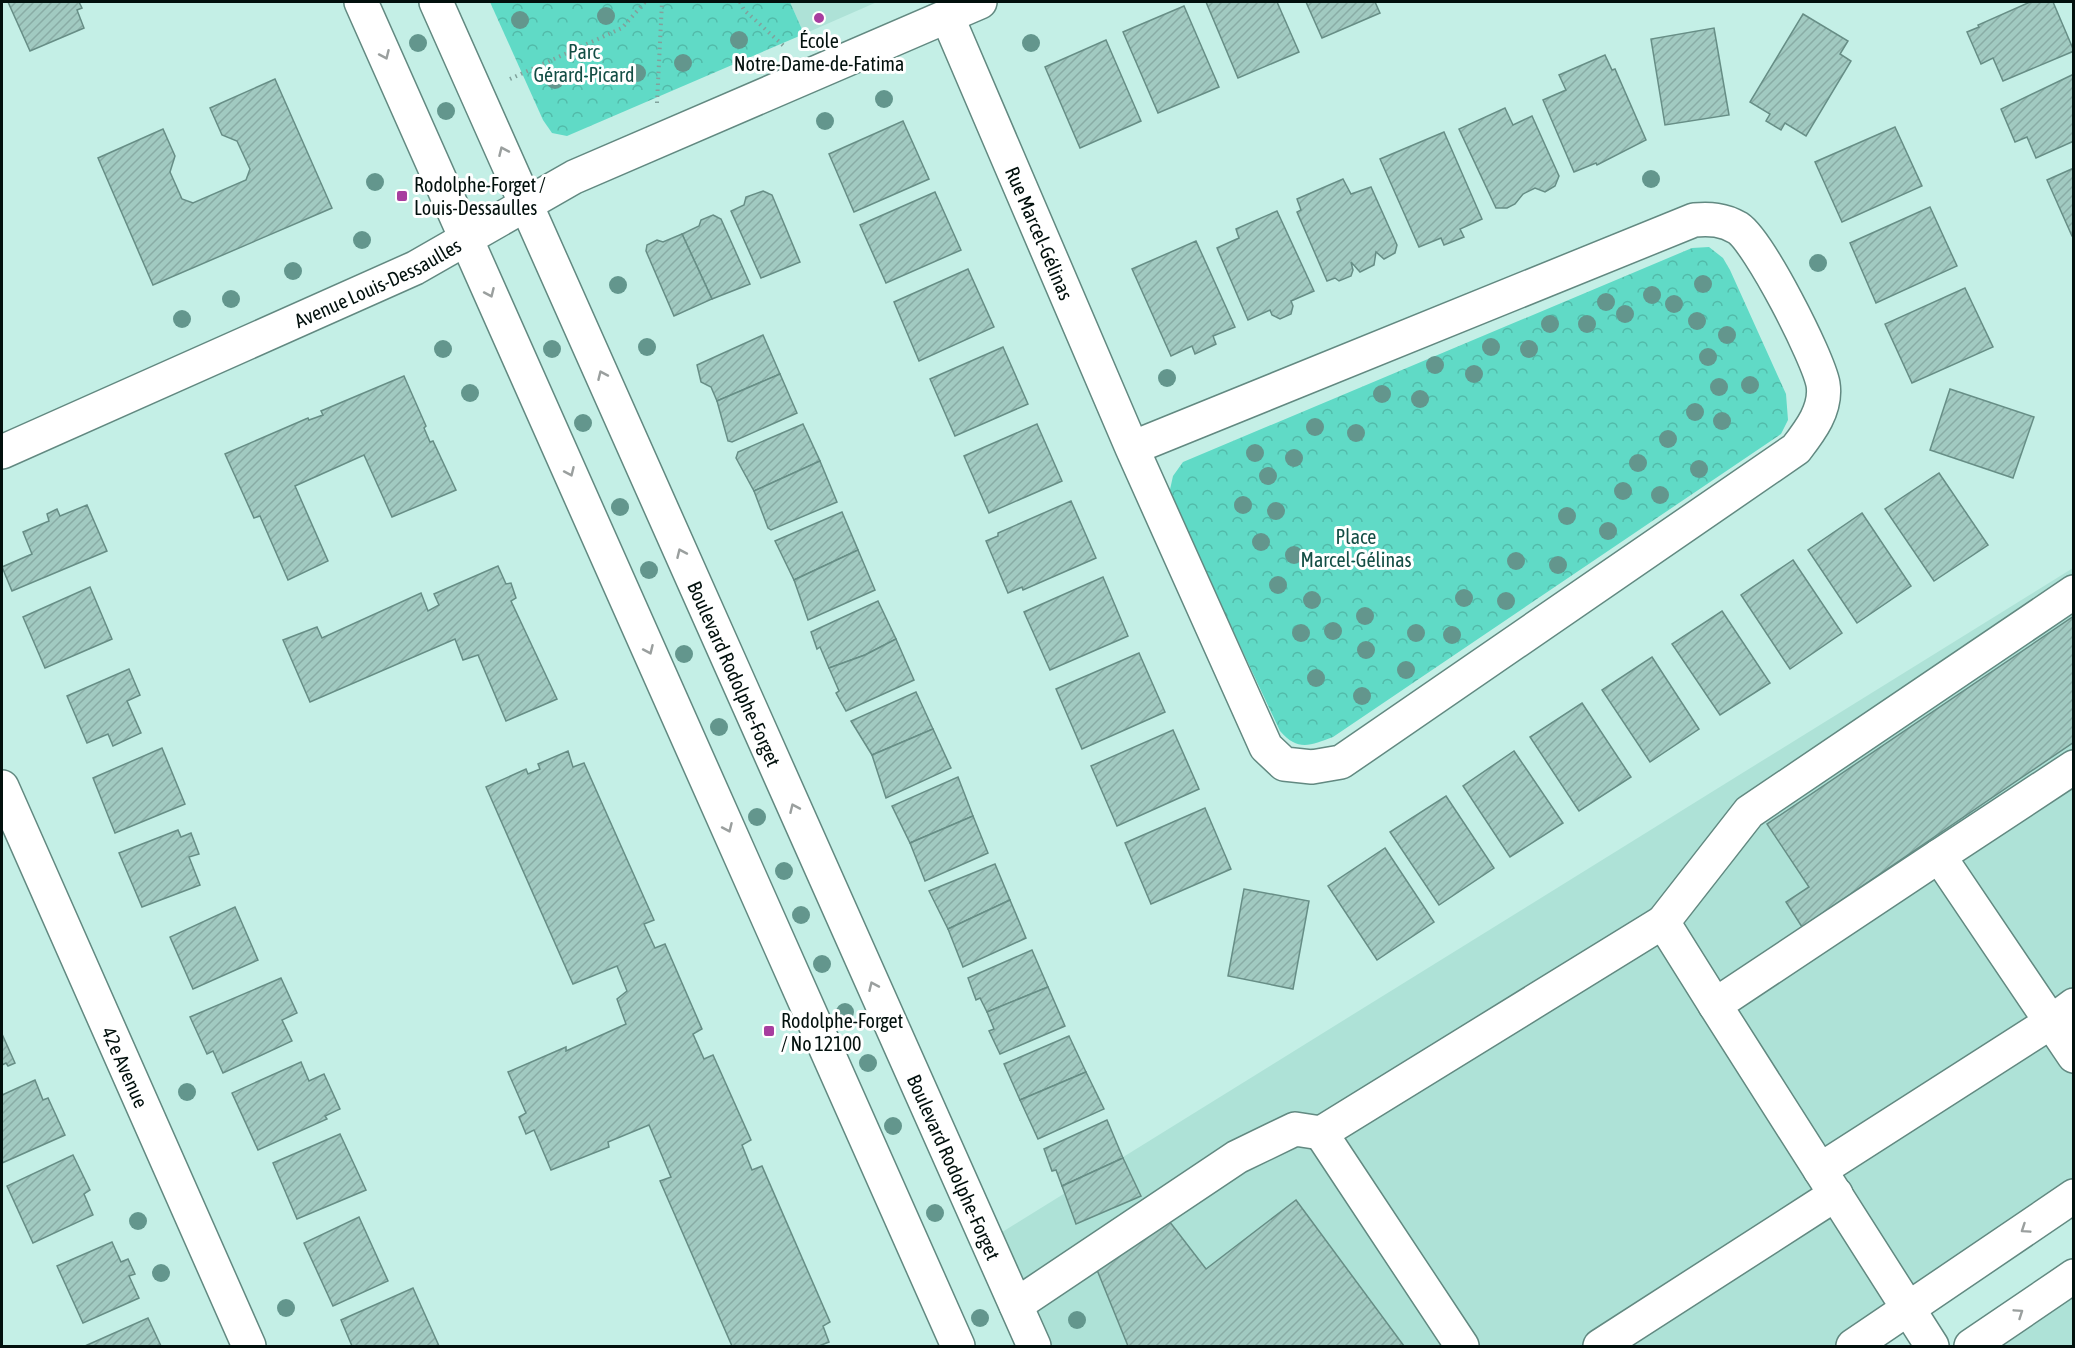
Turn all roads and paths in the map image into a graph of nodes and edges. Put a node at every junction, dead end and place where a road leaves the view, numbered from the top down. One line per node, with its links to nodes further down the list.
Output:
1 (361, 2): 12 (street, one-way to 12)
2 (436, 2): 9 (street, Boulevard Rodolphe-Forget)
3 (645, 2): 9 (path)
4 (662, 2): 10 (path)
5 (740, 2): 8 (path)
6 (980, 2): 7 (street, Avenue Louis-Dessaulles)
7 (947, 16): 8 (street, Avenue Louis-Dessaulles); 13 (street, Rue Marcel-Gélinas)
8 (814, 74): 10 (street, Avenue Louis-Dessaulles)
9 (477, 94): 11 (street, Boulevard Rodolphe-Forget, one-way to 9)
10 (659, 141): 11 (street, Avenue Louis-Dessaulles)
11 (526, 205): 12 (street, Avenue Louis-Dessaulles); 27 (street, Boulevard Rodolphe-Forget, one-way to 11)
12 (467, 240): 14 (street, Avenue Louis-Dessaulles); 30 (street, one-way to 30)
13 (1132, 448): 13 (street)
14 (2, 452)
15 (2073, 592): 19 (street)
16 (2073, 766): 18 (street)
17 (2, 787): 29 (street, 42e Avenue)
18 (1939, 856): 20 (street); 21 (street)
19 (1663, 922): 20 (street); 23 (street)
20 (1715, 1005): 24 (street)
21 (2062, 1014): 22 (street); 24 (street)
22 (2073, 1056)
23 (1321, 1133): 27 (street); 32 (street)
24 (1828, 1182): 28 (street); 33 (street)
25 (2073, 1197): 28 (street, one-way to 28)
26 (2073, 1276): 36 (street, one-way to 26)
27 (1016, 1305): 31 (street, Boulevard Rodolphe-Forget)
28 (1909, 1309): 34 (street); 35 (street)
29 (249, 1347)
30 (958, 1347)
31 (1034, 1347)
32 (1462, 1347)
33 (1600, 1347)
34 (1853, 1347)
35 (1932, 1347)
36 (1971, 1347)

